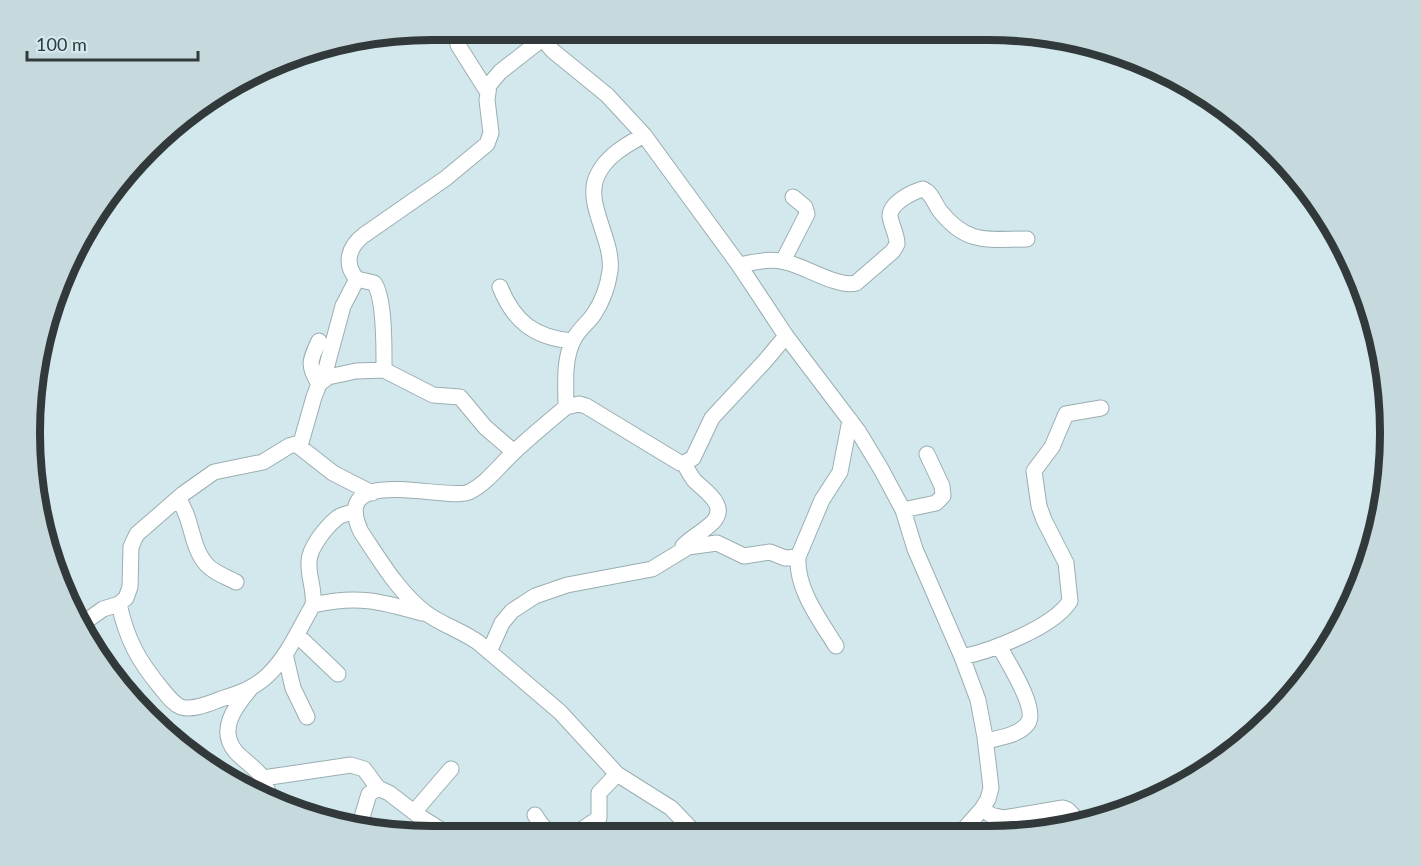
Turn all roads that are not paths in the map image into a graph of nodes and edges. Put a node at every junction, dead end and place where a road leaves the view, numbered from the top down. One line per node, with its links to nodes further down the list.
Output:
1 (458, 40): 4 (street)
2 (534, 40): 4 (street)
3 (544, 40): 5 (street)
4 (487, 91): 10 (street)
5 (644, 135): 9 (street); 14 (street)
6 (793, 197): 8 (street)
7 (1027, 239): 8 (street)
8 (783, 261): 9 (street)
9 (739, 265): 12 (street)
10 (357, 279): 15 (street); 16 (street)
11 (500, 287): 14 (street)
12 (786, 336): 19 (street); 23 (street)
13 (319, 340): 16 (street)
14 (573, 341): 17 (street)
15 (384, 370): 16 (street); 21 (street)
16 (321, 382): 20 (street)
17 (566, 407): 21 (street); 23 (street)
18 (1101, 408): 37 (street)
19 (850, 420): 26 (street); 29 (street)
20 (300, 446): 24 (street); 25 (street)
21 (514, 452): 24 (street)
22 (927, 454): 26 (street)
23 (684, 463): 28 (street)
24 (372, 493): 27 (street)
25 (178, 499): 30 (street); 31 (street)
26 (903, 510): 40 (street)
27 (355, 512): 32 (street); 33 (street)
28 (681, 550): 29 (street); 38 (street)
29 (798, 557): 36 (street)
30 (236, 582)
31 (119, 604): 34 (street); 42 (street)
32 (313, 605): 33 (street); 35 (street)
33 (428, 615): 38 (street)
34 (88, 620)
35 (297, 635): 39 (street); 41 (street)
36 (836, 646)
37 (999, 646): 40 (street); 44 (street)
38 (489, 652): 46 (street)
39 (285, 654): 42 (street); 43 (street)
40 (962, 657): 44 (street)
41 (338, 674)
42 (250, 689): 47 (street)
43 (307, 717)
44 (986, 741): 49 (street)
45 (450, 769): 50 (street)
46 (617, 774): 56 (street); 57 (street)
47 (262, 785): 48 (street)
48 (378, 788): 50 (street); 53 (street)
49 (982, 809): 52 (street); 58 (street)
50 (414, 813): 54 (street)
51 (535, 815): 55 (street)
52 (1075, 816)
53 (361, 819)
54 (435, 826)
55 (542, 826)
56 (588, 826)
57 (688, 826)
58 (967, 826)

